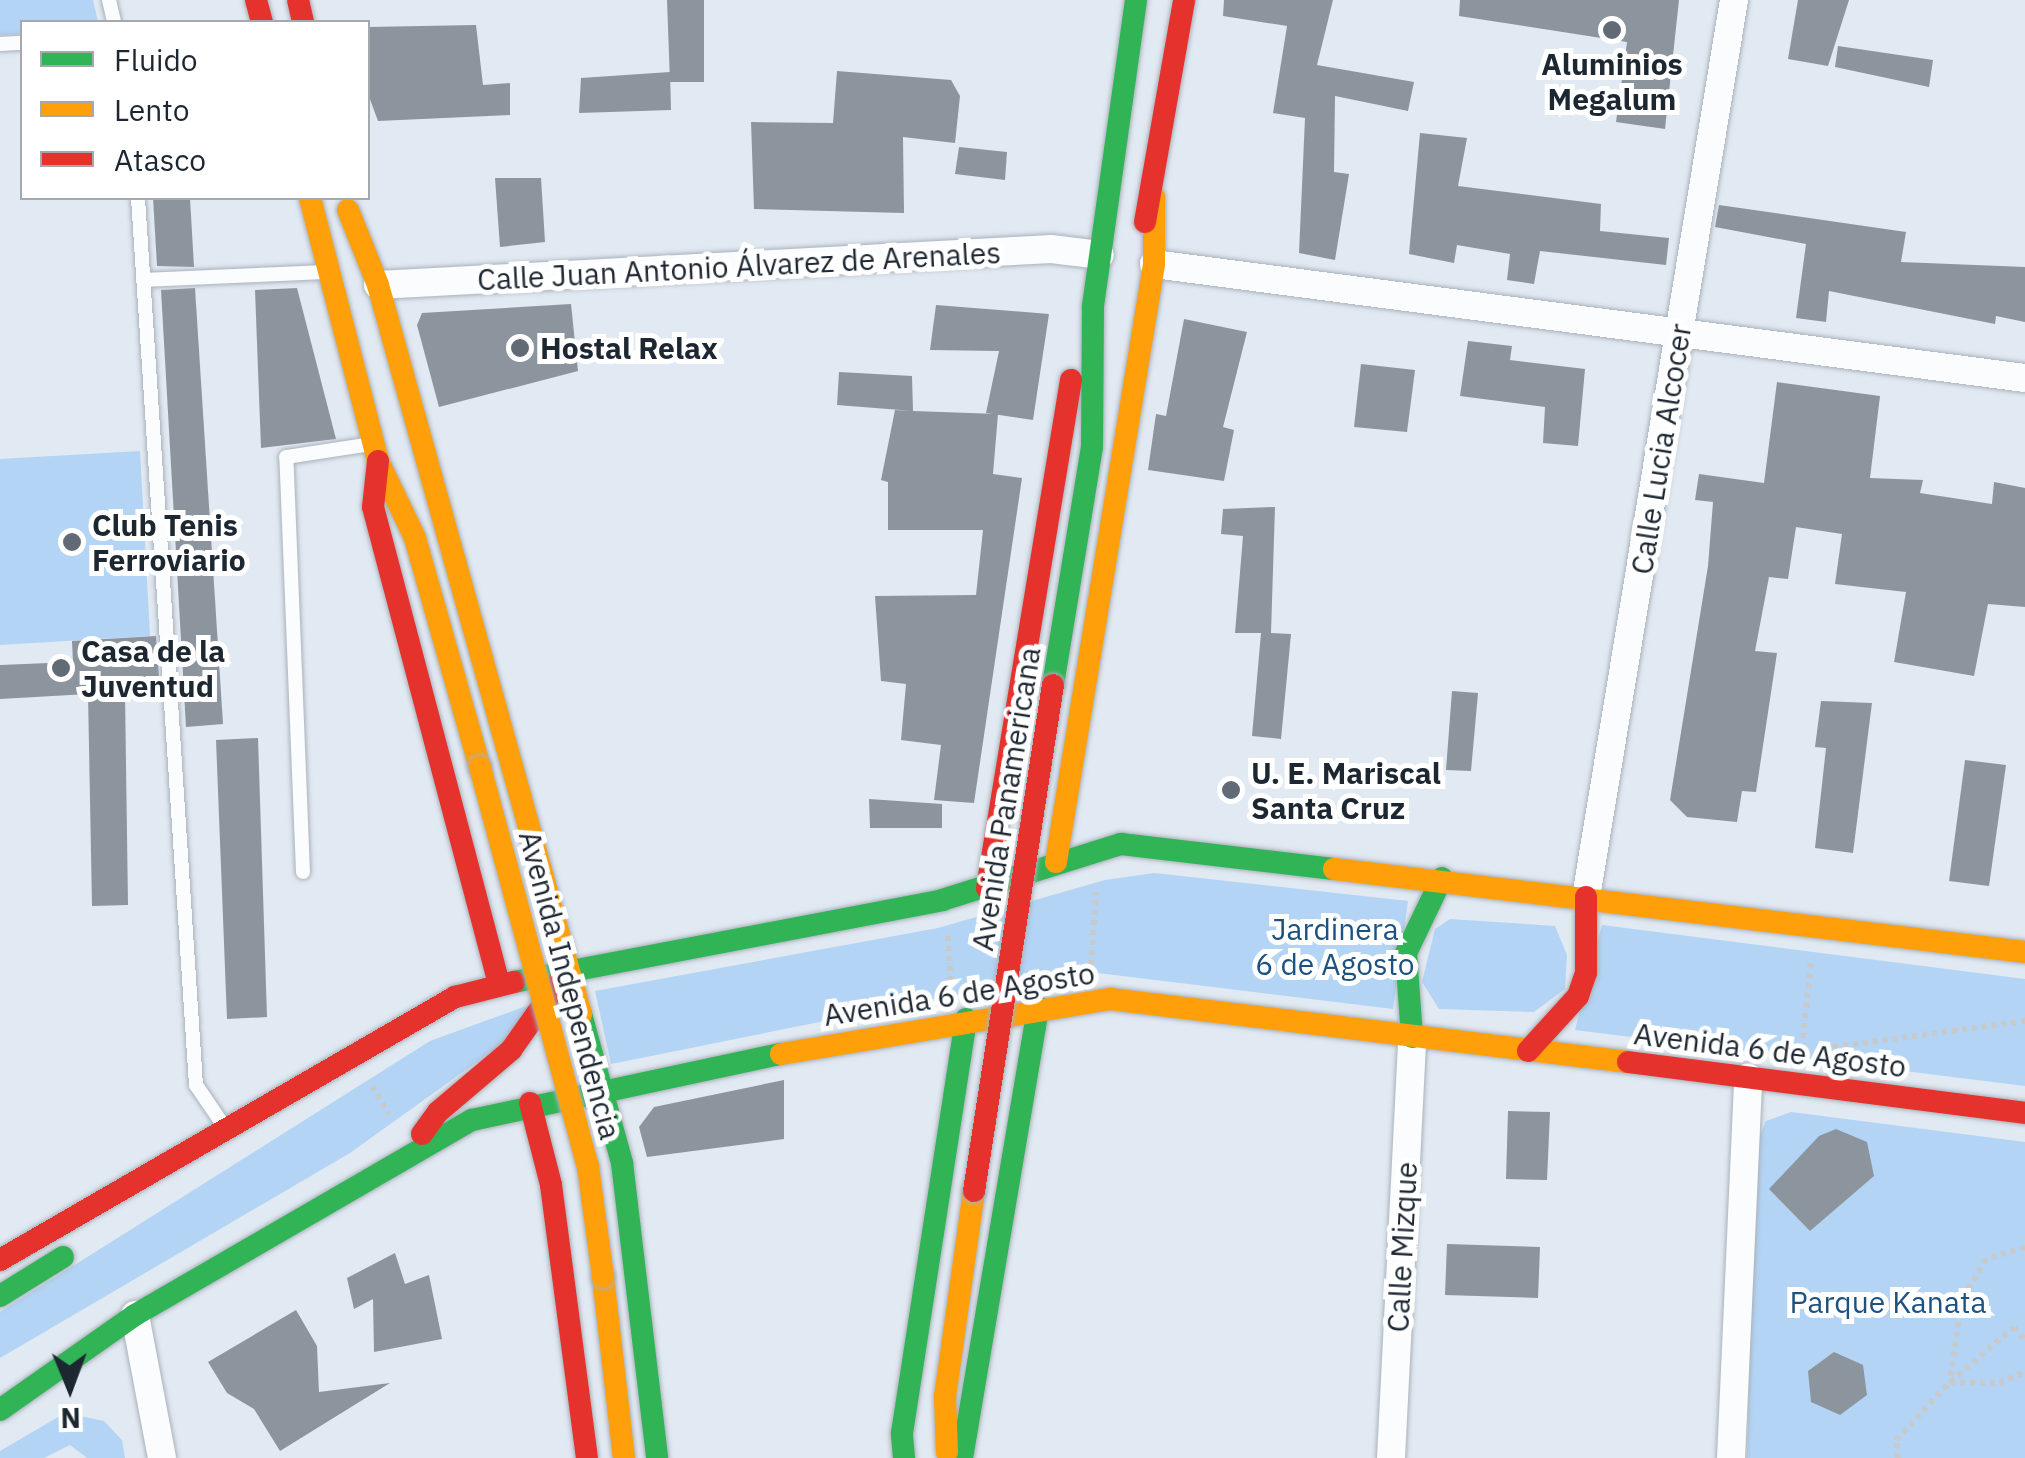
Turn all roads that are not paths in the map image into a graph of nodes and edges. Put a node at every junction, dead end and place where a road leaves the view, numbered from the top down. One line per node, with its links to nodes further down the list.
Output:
1 (1136, 0): 8 (main road, Avenida Panamericana)
2 (1184, 0): 4 (main road, Avenida Panamericana)
3 (1734, 0): 14 (street, Calle Lucia Alcocer)
4 (1154, 197): 9 (main road); 16 (main road, Avenida Panamericana)
5 (138, 200): 11 (lane)
6 (311, 200): 10 (main road, Avenida Independencia)
7 (346, 204): 12 (main road); 18 (main road, Avenida Independencia)
8 (1100, 255): 12 (street, Calle Juan Antonio Álvarez de Arenales); 13 (main road, Avenida Panamericana)
9 (1154, 264): 14 (street); 19 (main road)
10 (332, 272): 11 (lane); 17 (main road, Avenida Independencia)
11 (144, 280): 35 (lane)
12 (378, 285): 25 (main road)
13 (1093, 306): 16 (main road, Avenida Panamericana); 22 (main road)
14 (1680, 336): 15 (street); 23 (street, Calle Lucia Alcocer)
15 (2025, 378)
16 (1092, 447): 42 (main road, Avenida Panamericana, bridge)
17 (376, 452): 18 (main road, Avenida Independencia); 20 (lane); 26 (main road)
18 (415, 538): 46 (main road, Avenida Independencia, bridge)
19 (1056, 862): 21 (main road); 22 (main road)
20 (303, 872)
21 (1442, 878): 23 (main road); 29 (main road)
22 (987, 888): 25 (main road)
23 (1586, 898): 24 (main road); 30 (main road)
24 (2025, 952)
25 (566, 968): 26 (main road); 32 (main road); 37 (main road)
26 (498, 984): 35 (main road)
27 (1038, 1007): 28 (main road, Avenida 6 de Agosto); 29 (main road, Avenida 6 de Agosto); 51 (main road)
28 (966, 1019): 32 (main road, Avenida 6 de Agosto); 48 (main road)
29 (1412, 1037): 30 (main road, Avenida 6 de Agosto); 52 (street, Calle Mizque)
30 (1528, 1051): 31 (main road, Avenida 6 de Agosto)
31 (1748, 1077): 34 (main road, Avenida 6 de Agosto); 53 (street)
32 (600, 1088): 33 (main road, Avenida 6 de Agosto); 47 (main road)
33 (530, 1103): 37 (main road, Avenida 6 de Agosto); 45 (main road)
34 (2025, 1113)
35 (227, 1130): 36 (main road)
36 (201, 1146): 38 (main road); 39 (main road)
37 (410, 1152): 40 (main road, Avenida 6 de Agosto)
38 (0, 1260)
39 (0, 1296)
40 (135, 1315): 41 (main road, Avenida 6 de Agosto); 43 (main road, Avenida 6 de Agosto); 44 (street)
41 (17, 1367)
42 (944, 1397): 49 (main road, Avenida Panamericana); 50 (main road, Avenida Panamericana)
43 (0, 1410)
44 (162, 1458)
45 (587, 1458)
46 (624, 1458)
47 (657, 1458)
48 (904, 1458)
49 (916, 1458)
50 (948, 1458)
51 (962, 1458)
52 (1390, 1458)
53 (1731, 1458)

